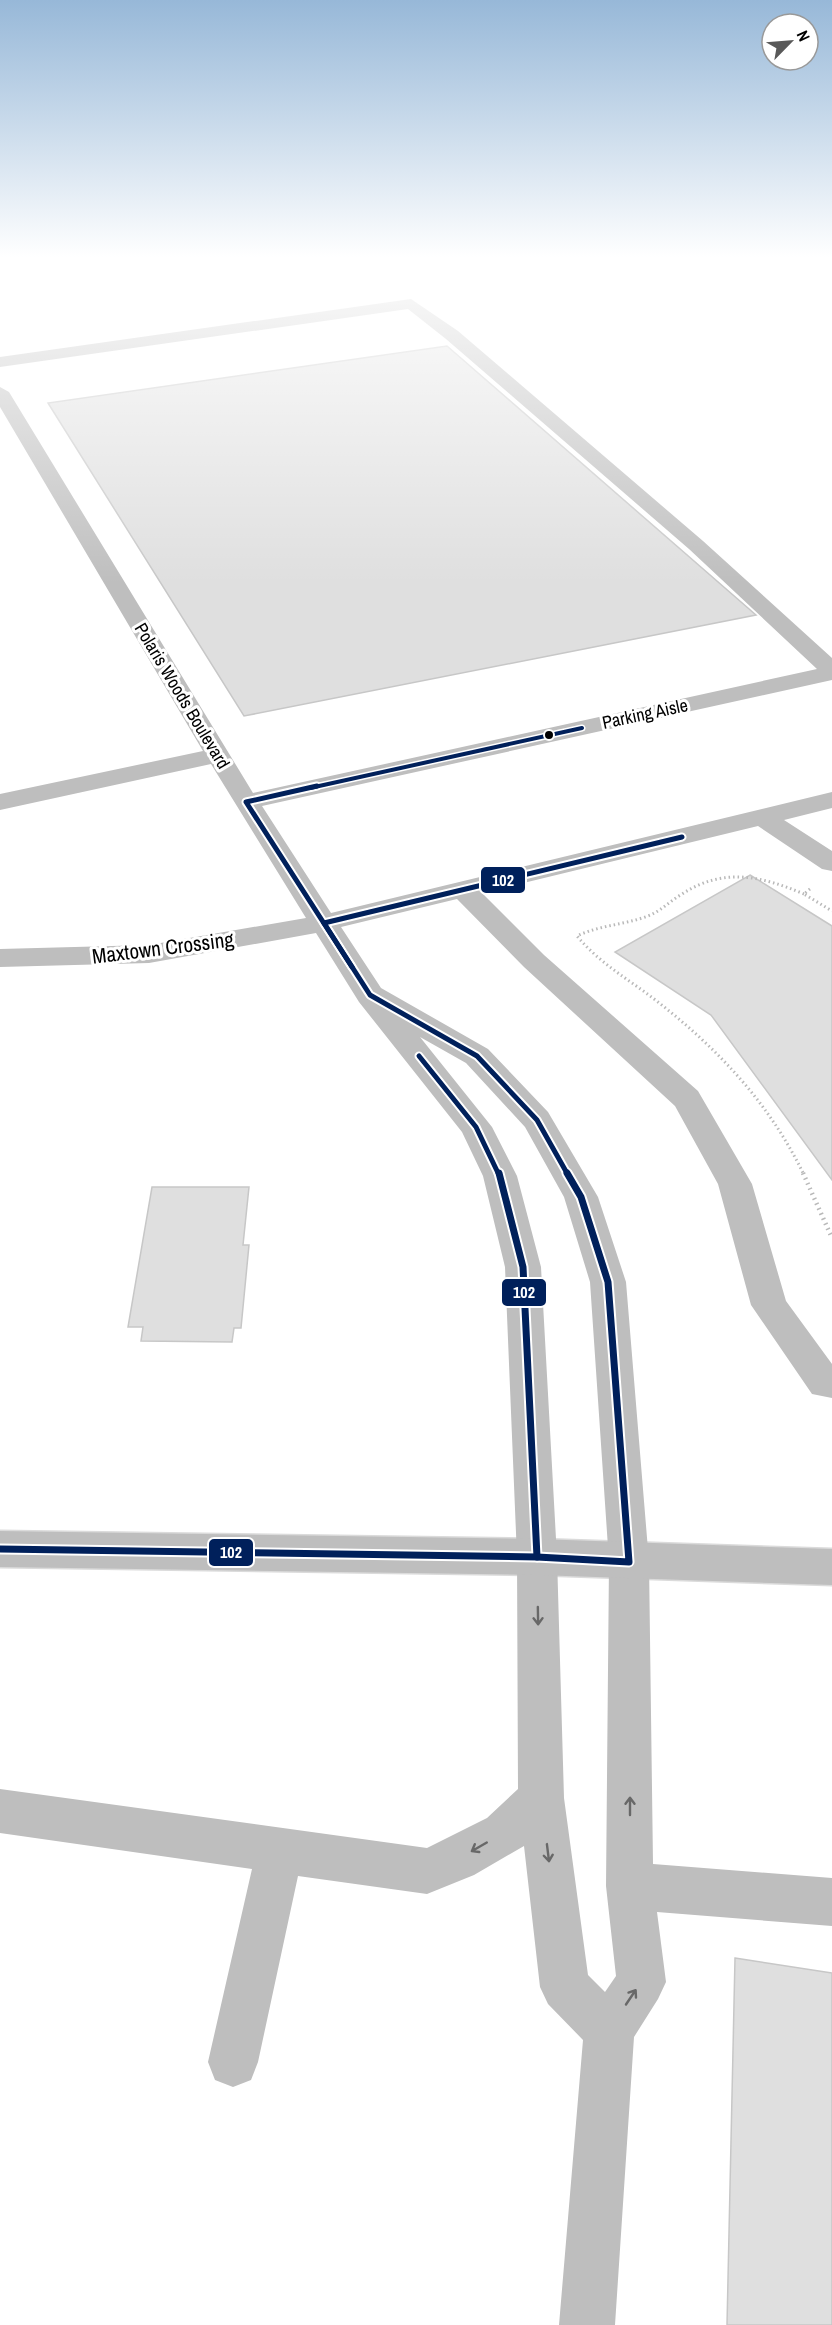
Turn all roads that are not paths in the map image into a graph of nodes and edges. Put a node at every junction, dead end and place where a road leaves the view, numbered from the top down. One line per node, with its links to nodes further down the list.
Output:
1 (489, 366): 3 (street)
2 (0, 392): 4 (street, Polaris Woods Boulevard)
3 (832, 672): 7 (street, Parking Aisle)
4 (218, 756): 6 (street); 7 (street, Polaris Woods Boulevard)
5 (832, 800): 8 (street)
6 (0, 802)
7 (246, 802): 11 (street, Polaris Woods Boulevard)
8 (762, 817): 9 (street); 10 (street)
9 (832, 863)
10 (463, 890): 11 (street); 14 (street)
11 (324, 923): 12 (street, Maxtown Crossing); 13 (street, Polaris Woods Boulevard)
12 (0, 958)
13 (370, 995): 16 (street, Polaris Woods Boulevard); 17 (street, Polaris Woods Boulevard)
14 (832, 1383)
15 (0, 1549): 16 (street)
16 (537, 1557): 17 (street); 19 (street, Polaris Woods Boulevard, one-way to 19)
17 (629, 1562): 18 (street); 22 (street, Polaris Woods Boulevard, one-way to 17)
18 (832, 1567)
19 (541, 1798): 21 (street, one-way to 21); 24 (street, Polaris Woods Boulevard, one-way to 24)
20 (0, 1811): 21 (street)
21 (280, 1850): 25 (street)
22 (630, 1886): 23 (street); 24 (street, Polaris Woods Boulevard, one-way to 22)
23 (832, 1902)
24 (609, 2030): 26 (street)
25 (233, 2062)
26 (587, 2325)

